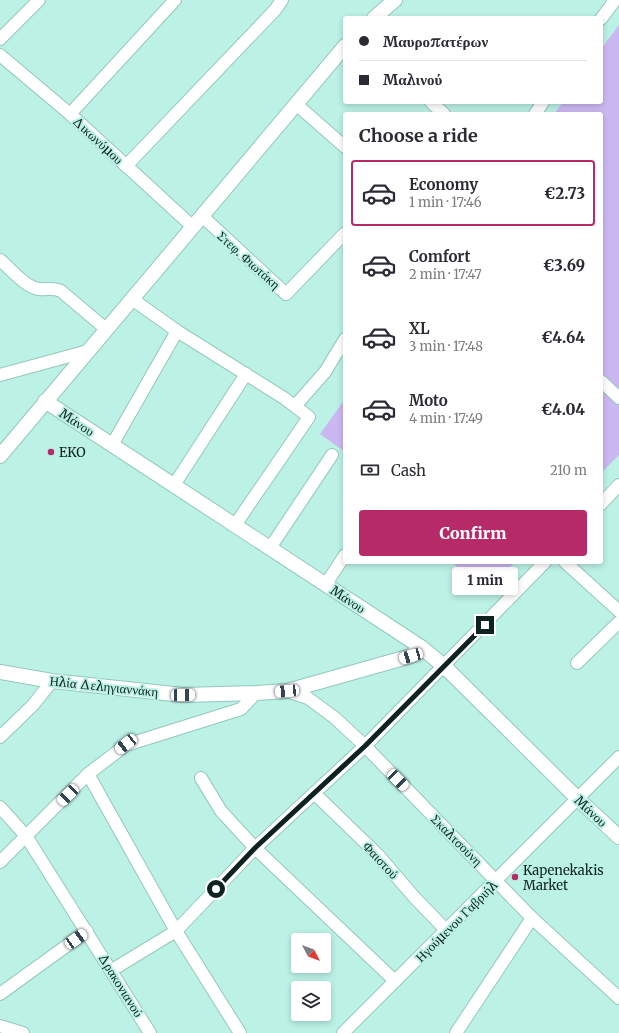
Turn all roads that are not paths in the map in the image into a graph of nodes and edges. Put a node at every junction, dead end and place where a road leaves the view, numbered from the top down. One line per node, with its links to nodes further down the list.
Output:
1 (39, 0): 8 (street)
2 (175, 0): 14 (street)
3 (282, 0): 16 (street)
4 (396, 0): 6 (street)
5 (615, 0): 7 (street)
6 (376, 16)
7 (603, 16)
8 (0, 39)
9 (343, 48): 11 (street)
10 (0, 55): 14 (street, Δικωνύμου)
11 (296, 104): 15 (street); 17 (street)
12 (433, 104): 13 (street)
13 (442, 112)
14 (70, 114): 16 (street, Δικωνύμου)
15 (343, 145)
16 (126, 166): 17 (street, Δικωνύμου)
17 (198, 222): 18 (street, Στεφ. Φιωτάκη); 20 (street)
18 (343, 235)
19 (0, 260): 21 (street)
20 (132, 299): 21 (street); 22 (street)
21 (106, 329): 24 (street)
22 (177, 332): 25 (street); 31 (street)
23 (343, 342): 30 (street)
24 (88, 351): 26 (street); 29 (street)
25 (246, 374): 30 (street); 34 (street)
26 (0, 375)
27 (603, 383): 28 (street)
28 (619, 398)
29 (45, 401): 31 (street, Μάνου); 33 (street)
30 (295, 406): 37 (street)
31 (112, 445): 34 (street, Μάνου)
32 (332, 455): 38 (street)
33 (0, 456)
34 (174, 485): 37 (street, Μάνου)
35 (619, 485): 36 (street)
36 (603, 502)
37 (235, 525): 38 (street, Μάνου)
38 (270, 548): 42 (street, Μάνου)
39 (343, 558): 42 (street)
40 (543, 564): 47 (street)
41 (568, 564): 43 (street)
42 (326, 584): 45 (street, Μάνου)
43 (619, 611)
44 (619, 622): 46 (street)
45 (421, 647): 47 (street, Μάνου); 50 (street, Ηλία ∆εληγιαννάκη)
46 (578, 663)
47 (445, 667): 53 (street); 58 (street, Μάνου)
48 (0, 672): 49 (street, Ηλία ∆εληγιαννάκη)
49 (52, 681): 51 (street, Ηλία ∆εληγιαννάκη); 52 (street)
50 (287, 691): 51 (street, Ηλία ∆εληγιαννάκη); 53 (street, Σκαλτσούνη)
51 (256, 694): 55 (street)
52 (0, 737)
53 (365, 746): 57 (street); 64 (street, Σκαλτσούνη)
54 (619, 757): 58 (street, Ηγούμενου Γαβριήλ)
55 (88, 774): 60 (street); 68 (street)
56 (201, 778): 62 (street)
57 (314, 793): 62 (street); 66 (street, Φαιστού)
58 (577, 798): 61 (street, Μάνου); 64 (street, Ηγούμενου Γαβριήλ)
59 (0, 807): 60 (street, Δρακονιανού)
60 (26, 836): 63 (street); 67 (street, Δρακονιανού)
61 (619, 837)
62 (255, 848): 68 (street); 70 (street)
63 (0, 862)
64 (496, 880): 65 (street, Σκαλτσούνη); 66 (street, Ηγούμενου Γαβριήλ)
65 (532, 918): 72 (street, Σκαλτσούνη); 74 (street)
66 (446, 930): 70 (street, Ηγούμενου Γαβριήλ)
67 (87, 931): 69 (street, Δρακονιανού); 71 (street)
68 (176, 931): 69 (street); 77 (street)
69 (112, 970): 76 (street, Δρακονιανού)
70 (395, 981): 78 (street, Ηγούμενου Γαβριήλ)
71 (0, 994)
72 (619, 998)
73 (0, 1026): 75 (street)
74 (461, 1031)
75 (23, 1033)
76 (150, 1033)
77 (240, 1033)
78 (343, 1033)

